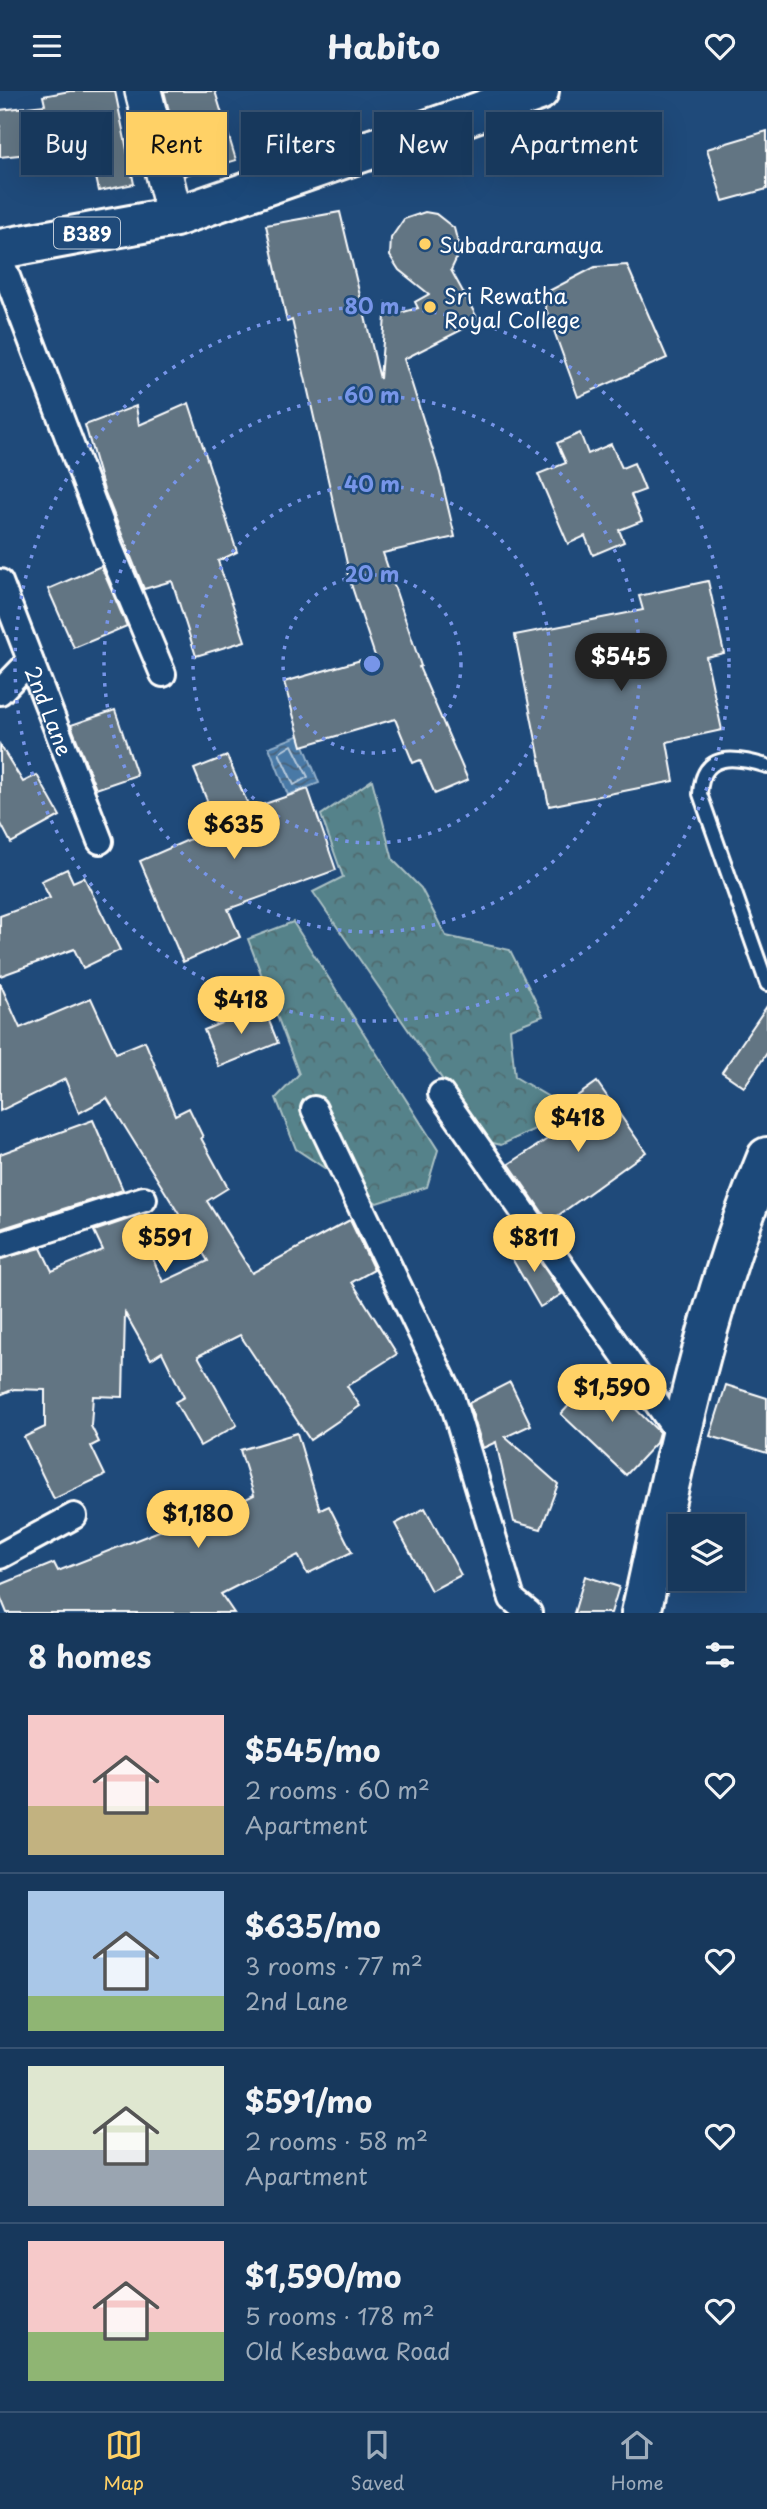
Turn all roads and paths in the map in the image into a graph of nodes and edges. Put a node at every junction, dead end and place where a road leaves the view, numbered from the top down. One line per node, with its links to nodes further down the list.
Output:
1 (143, 91): 3 (street)
2 (538, 91): 3 (main road, B389)
3 (175, 217): 4 (main road, B389)
4 (0, 249)
5 (0, 258): 8 (street)
6 (0, 582): 7 (street, 2nd Lane)
7 (30, 661): 9 (street); 11 (street, 2nd Lane)
8 (163, 674)
9 (0, 692)
10 (767, 767): 12 (lane)
11 (100, 841)
12 (767, 984)
13 (441, 1094): 19 (street)
14 (314, 1109): 22 (street)
15 (767, 1157): 17 (main road)
16 (144, 1199): 18 (street)
17 (754, 1224): 19 (main road)
18 (0, 1245)
19 (680, 1436): 23 (main road)
20 (74, 1516): 21 (street)
21 (0, 1556)
22 (529, 1613)
23 (641, 1613)

